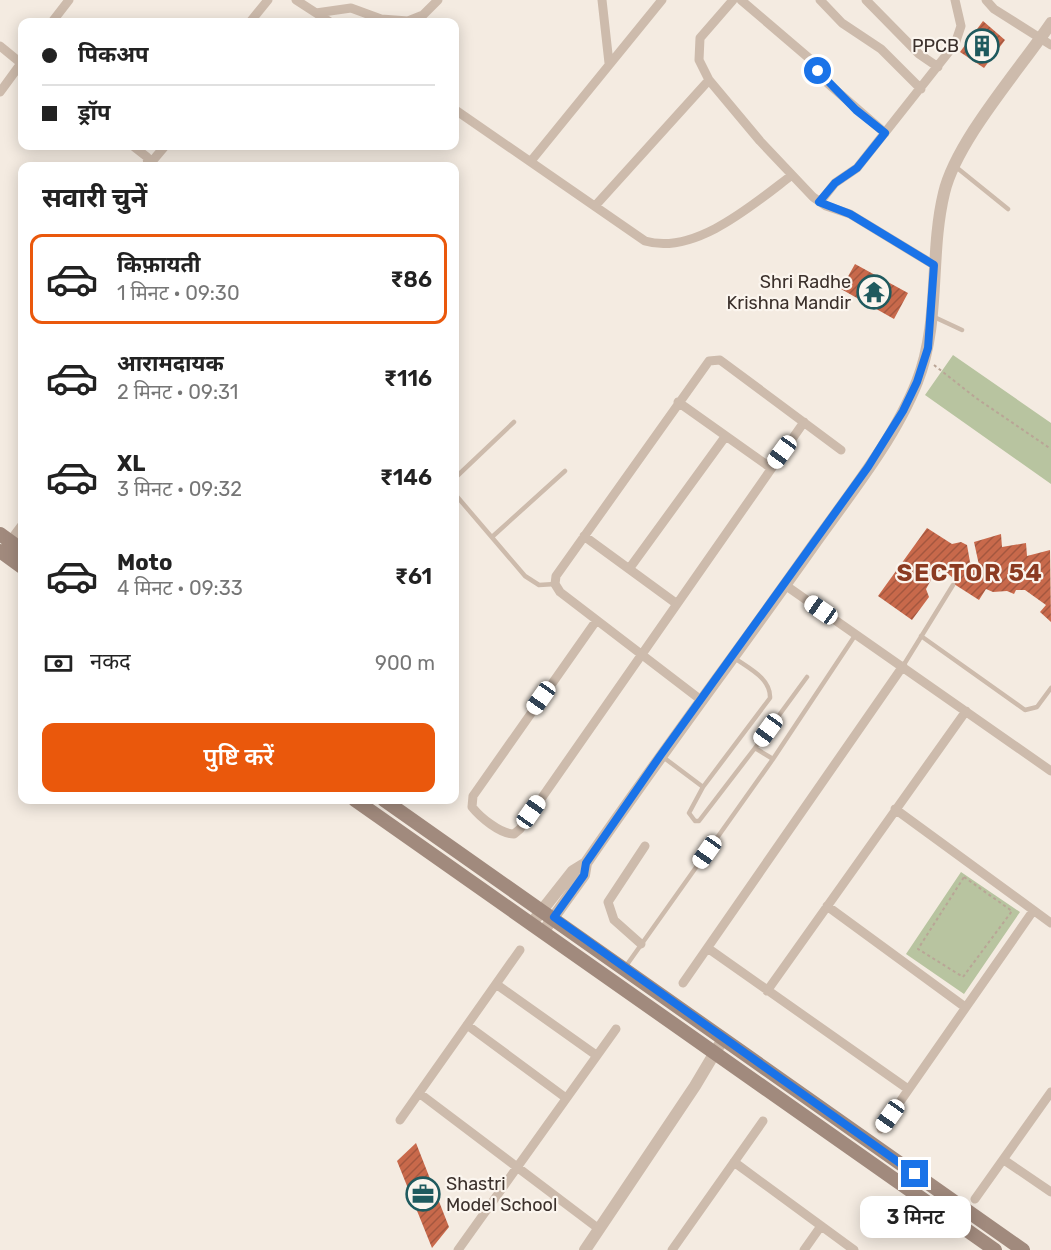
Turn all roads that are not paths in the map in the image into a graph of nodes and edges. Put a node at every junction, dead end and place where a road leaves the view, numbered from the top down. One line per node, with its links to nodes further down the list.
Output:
1 (69, 0): 14 (street)
2 (268, 0): 15 (street)
3 (296, 0): 13 (street)
4 (438, 0): 18 (street)
5 (602, 0): 23 (street)
6 (662, 0): 23 (street)
7 (733, 0): 26 (street)
8 (741, 0): 30 (street)
9 (820, 0): 27 (street)
10 (866, 0): 24 (street)
11 (955, 0): 24 (street)
12 (986, 0): 20 (street)
13 (316, 13): 16 (street); 17 (street)
14 (55, 18)
15 (253, 18)
16 (324, 18)
17 (379, 18)
18 (416, 18)
19 (1051, 23): 20 (street)
20 (1046, 41): 36 (street)
21 (0, 46): 22 (street)
22 (18, 60)
23 (609, 63): 33 (street)
24 (938, 67): 27 (street)
25 (18, 68): 28 (street)
26 (709, 80): 37 (street); 39 (street)
27 (921, 89): 30 (street)
28 (0, 92)
29 (459, 112): 33 (street)
30 (885, 133): 38 (street)
31 (138, 150): 34 (street)
32 (162, 150): 35 (street)
33 (531, 161): 39 (street)
34 (148, 162)
35 (151, 162)
36 (954, 165): 40 (lane); 41 (street)
37 (792, 175): 38 (street); 39 (street)
38 (819, 202): 41 (street)
39 (595, 206)
40 (1008, 209)
41 (934, 265): 42 (street)
42 (932, 316): 43 (lane); 61 (street)
43 (962, 330)
44 (678, 402): 46 (street); 47 (street); 54 (street)
45 (514, 422): 51 (lane)
46 (804, 422): 48 (street); 49 (street)
47 (725, 437): 49 (street); 59 (street)
48 (841, 450)
49 (771, 468): 63 (street)
50 (565, 471): 55 (lane)
51 (459, 474)
52 (459, 499): 55 (lane)
53 (18, 529): 56 (street)
54 (585, 536): 59 (street); 60 (street)
55 (492, 537): 60 (lane)
56 (3, 542): 57 (main road); 58 (main road)
57 (18, 548)
58 (18, 562)
59 (629, 569): 63 (street)
60 (555, 584): 64 (street)
61 (785, 585): 65 (street); 68 (street)
62 (953, 585): 66 (lane)
63 (676, 604): 67 (street)
64 (596, 621): 67 (street); 67 (street)
65 (856, 634): 69 (street); 76 (lane)
66 (921, 636): 69 (lane); 71 (lane)
67 (642, 654): 72 (street)
68 (734, 657): 72 (street); 78 (lane)
69 (903, 666): 73 (street); 89 (street)
70 (807, 677): 74 (lane)
71 (1051, 688)
72 (701, 700): 75 (street)
73 (966, 711): 77 (street); 81 (street)
74 (755, 748): 76 (lane); 78 (lane)
75 (660, 756): 78 (lane); 85 (street)
76 (773, 759): 88 (lane)
77 (1051, 771)
78 (703, 786)
79 (361, 804): 87 (main road)
80 (390, 804): 85 (main road)
81 (895, 809): 83 (street); 84 (street)
82 (645, 846): 88 (street)
83 (827, 906): 94 (street); 95 (street)
84 (1033, 911): 86 (street); 95 (street)
85 (548, 913): 87 (street); 91 (main road)
86 (1051, 923)
87 (537, 928): 98 (main road)
88 (641, 944): 91 (lane)
89 (709, 949): 92 (street); 94 (street)
90 (520, 950): 93 (street)
91 (624, 968): 98 (main road)
92 (683, 983)
93 (496, 984): 96 (street); 99 (street)
94 (767, 991): 100 (street)
95 (965, 1007): 100 (street)
96 (467, 1025): 102 (street); 103 (street)
97 (616, 1029): 99 (street)
98 (719, 1046): 113 (street); 119 (main road); 120 (main road)
99 (596, 1055): 103 (street)
100 (908, 1089): 106 (street)
101 (1051, 1092): 107 (street)
102 (419, 1093): 104 (street); 109 (street)
103 (566, 1098): 109 (street)
104 (400, 1120)
105 (763, 1121): 108 (street)
106 (881, 1129)
107 (1004, 1160): 110 (street); 111 (street)
108 (734, 1162): 112 (street); 116 (street)
109 (516, 1168): 113 (street); 114 (street)
110 (1051, 1192)
111 (975, 1199)
112 (821, 1226): 117 (street); 118 (street)
113 (599, 1229): 115 (street)
114 (458, 1250)
115 (585, 1250)
116 (672, 1250)
117 (804, 1250)
118 (854, 1250)
119 (995, 1250)
120 (1023, 1250)

